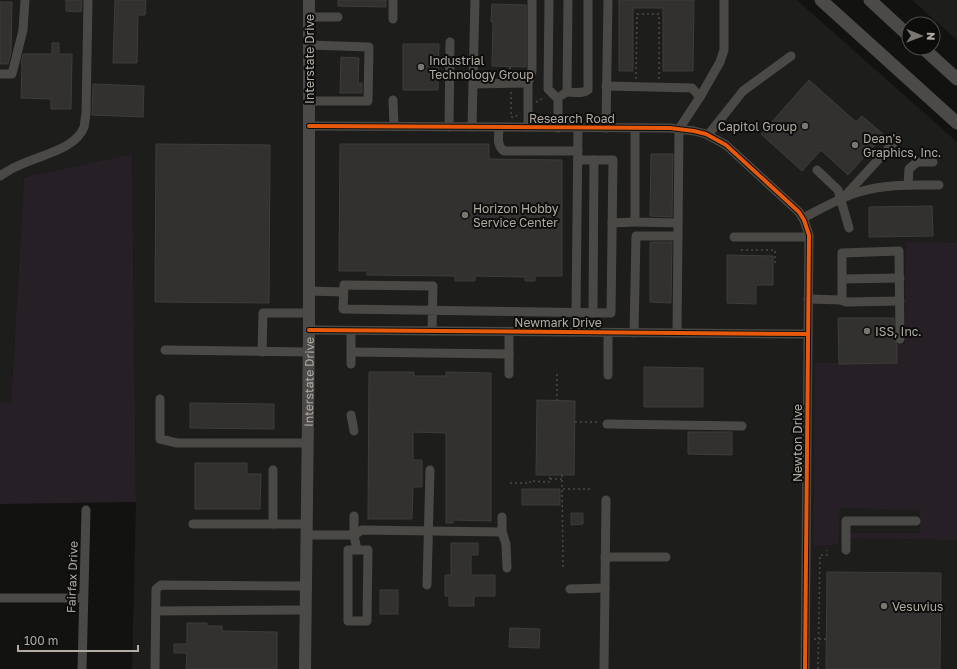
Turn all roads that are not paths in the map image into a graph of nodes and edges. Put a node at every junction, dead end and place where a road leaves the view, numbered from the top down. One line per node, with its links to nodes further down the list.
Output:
1 (25, 0): 22 (street)
2 (88, 0): 50 (street)
3 (309, 0): 14 (main road, Interstate Drive)
4 (393, 0): 16 (street)
5 (475, 0): 25 (street)
6 (532, 0): 24 (street)
7 (549, 0): 29 (street)
8 (568, 0): 27 (street)
9 (588, 0): 27 (street)
10 (608, 0): 26 (street)
11 (724, 0): 28 (street)
12 (821, 0): 32 (highway)
13 (870, 0): 17 (highway)
14 (309, 17): 15 (street); 19 (main road, Interstate Drive)
15 (338, 18)
16 (393, 18)
17 (901, 29)
18 (450, 42): 35 (street)
19 (309, 45): 31 (main road, Interstate Drive); 31 (street)
20 (791, 56): 44 (street)
21 (932, 56): 23 (highway)
22 (0, 74)
23 (957, 79)
24 (528, 83): 25 (street); 38 (street)
25 (473, 84): 36 (street)
26 (606, 86): 28 (street); 41 (street)
27 (567, 92): 29 (street)
28 (700, 97): 43 (street)
29 (558, 99): 39 (street)
30 (393, 100): 34 (street)
31 (309, 101): 33 (main road, Interstate Drive)
32 (957, 123)
33 (308, 126): 34 (street, Research Road); 64 (main road, Interstate Drive)
34 (394, 126): 35 (street, Research Road)
35 (449, 127): 36 (street, Research Road)
36 (472, 127): 37 (street, Research Road)
37 (499, 127): 38 (street, Research Road); 46 (street)
38 (528, 127): 39 (street, Research Road)
39 (558, 128): 40 (street, Research Road)
40 (578, 128): 41 (street, Research Road); 46 (street)
41 (606, 128): 42 (street, Research Road)
42 (635, 128): 43 (street, Research Road); 55 (street)
43 (679, 129): 44 (street, Research Road); 56 (street)
44 (708, 135): 54 (street, Research Road)
45 (898, 138): 53 (street)
46 (578, 156): 47 (street); 70 (street)
47 (594, 160): 57 (street); 72 (street)
48 (933, 162): 51 (street)
49 (817, 170): 53 (street)
50 (0, 176)
51 (908, 185): 52 (street); 53 (street)
52 (939, 185)
53 (841, 199): 54 (street); 58 (street)
54 (803, 218): 61 (street, Newton Drive)
55 (635, 222): 56 (street); 57 (street)
56 (678, 222): 59 (street)
57 (612, 223): 72 (street)
58 (849, 228)
59 (678, 236): 78 (street); 79 (street)
60 (734, 237): 61 (street)
61 (809, 237): 66 (street, Newton Drive)
62 (900, 278): 63 (street); 63 (street); 68 (street)
63 (842, 279): 67 (street)
64 (309, 291): 65 (street); 71 (main road, Interstate Drive)
65 (344, 292): 69 (street); 69 (street)
66 (808, 299): 67 (street); 80 (street, Newton Drive)
67 (842, 300): 68 (street)
68 (900, 301): 81 (street)
69 (432, 310): 70 (street); 75 (street)
70 (576, 312): 72 (street)
71 (309, 313): 73 (main road, Interstate Drive); 83 (street)
72 (593, 313)
73 (309, 330): 74 (street, Newmark Drive); 84 (main road, Interstate Drive)
74 (352, 331): 75 (street, Newmark Drive); 85 (street)
75 (432, 331): 76 (street, Newmark Drive)
76 (509, 332): 77 (street, Newmark Drive); 86 (street)
77 (608, 333): 78 (street, Newmark Drive); 89 (street)
78 (634, 333): 79 (street, Newmark Drive)
79 (677, 333): 80 (street, Newmark Drive)
80 (808, 334): 126 (street, Newton Drive)
81 (900, 339)
82 (165, 350): 83 (street)
83 (262, 352): 84 (street)
84 (308, 352): 95 (main road, Interstate Drive)
85 (351, 352): 86 (street); 87 (street)
86 (509, 354): 88 (street)
87 (351, 364)
88 (509, 374)
89 (608, 375)
90 (160, 399): 95 (street)
91 (351, 415): 94 (street)
92 (604, 423): 93 (street)
93 (742, 426)
94 (354, 431)
95 (308, 443): 105 (main road, Interstate Drive)
96 (273, 470): 104 (street)
97 (430, 470): 106 (street)
98 (606, 500): 111 (street)
99 (86, 510): 119 (street, Fairfax Drive)
100 (354, 516): 108 (street)
101 (502, 517): 107 (street)
102 (916, 521): 110 (street)
103 (193, 524): 104 (street)
104 (273, 524): 105 (street)
105 (306, 529): 108 (street); 115 (main road, Interstate Drive)
106 (428, 531): 107 (street); 108 (street); 114 (street)
107 (502, 532): 113 (street)
108 (354, 535): 109 (street)
109 (357, 550): 109 (street)
110 (846, 550)
111 (605, 557): 112 (street); 116 (street)
112 (666, 558)
113 (507, 568)
114 (427, 585)
115 (306, 586): 120 (main road, Interstate Drive); 121 (street)
116 (605, 588): 117 (street); 125 (street)
117 (570, 589)
118 (0, 598): 119 (street)
119 (83, 598): 122 (street, Fairfax Drive)
120 (306, 610): 121 (street); 124 (main road, Interstate Drive)
121 (156, 611): 123 (street)
122 (82, 669)
123 (155, 669)
124 (305, 669)
125 (604, 669)
126 (806, 669)

